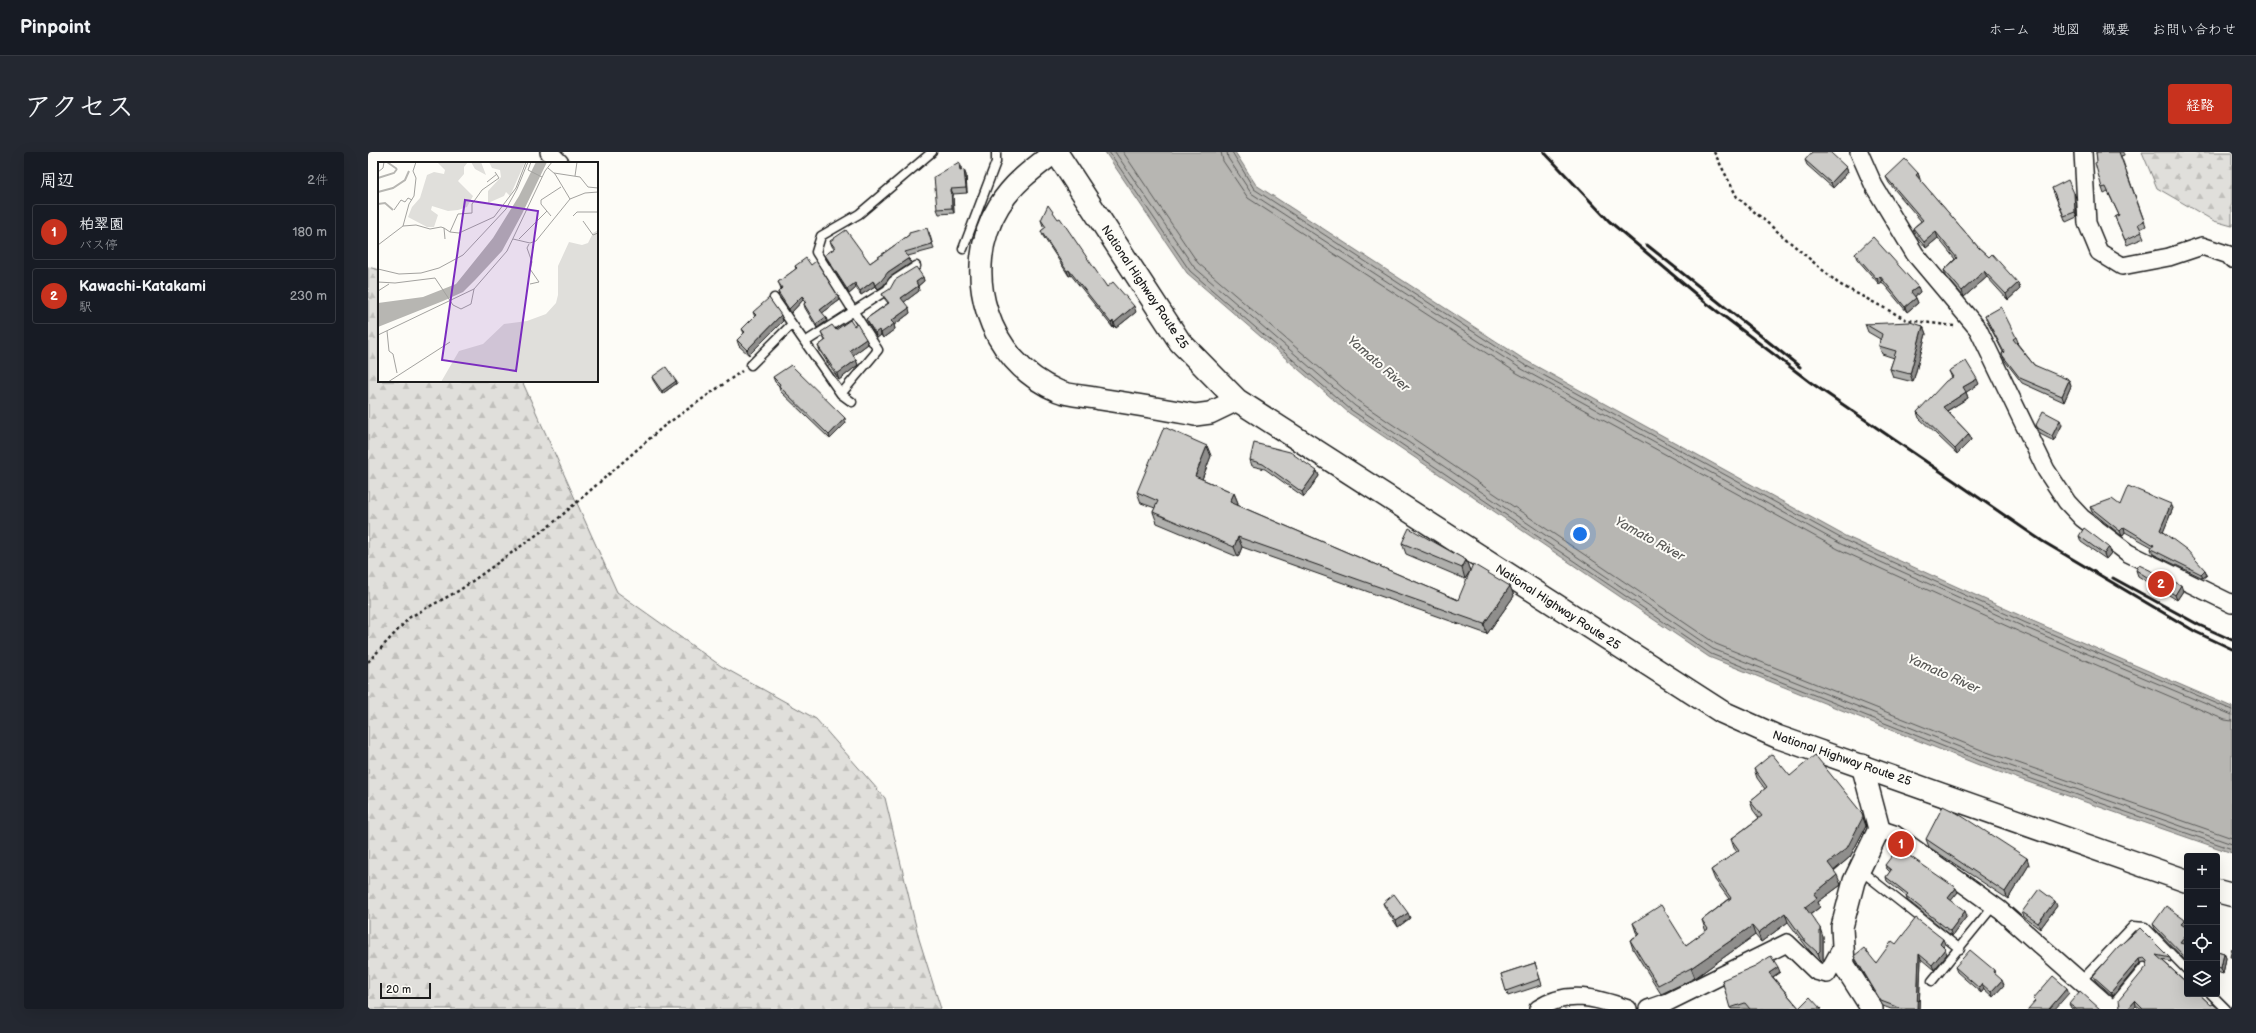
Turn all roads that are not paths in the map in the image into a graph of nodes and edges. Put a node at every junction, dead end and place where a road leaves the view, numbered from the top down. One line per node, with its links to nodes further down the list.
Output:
1 (548, 152): 7 (street)
2 (932, 152): 12 (lane)
3 (996, 152): 8 (lane)
4 (1056, 152): 17 (highway, National Highway Route 25); 17 (street)
5 (1859, 152): 19 (street)
6 (2083, 152): 9 (street)
7 (559, 162)
8 (963, 249)
9 (2232, 259)
10 (916, 266): 12 (lane)
11 (774, 298): 13 (lane)
12 (853, 311): 14 (lane); 16 (lane)
13 (792, 324): 14 (lane); 15 (lane)
14 (805, 342): 16 (lane)
15 (751, 365)
16 (841, 394): 18 (lane)
17 (1237, 400): 20 (highway, National Highway Route 25)
18 (852, 402)
19 (2232, 604)
20 (1862, 765): 21 (street); 23 (highway, National Highway Route 25)
21 (1879, 829): 22 (street); 26 (street)
22 (1859, 870): 27 (street); 28 (lane)
23 (2184, 880)
24 (2220, 891): 25 (highway)
25 (2232, 895)
26 (1994, 905): 28 (lane); 32 (street)
27 (1843, 945): 37 (street); 38 (street)
28 (1960, 949): 31 (lane)
29 (2144, 967): 34 (lane)
30 (2184, 967): 32 (lane)
31 (1932, 981)
32 (2080, 982): 34 (street)
33 (2214, 997): 39 (lane)
34 (2111, 1008)
35 (1538, 1009): 36 (street)
36 (1628, 1009)
37 (1648, 1009)
38 (1872, 1009)
39 (2226, 1009)

